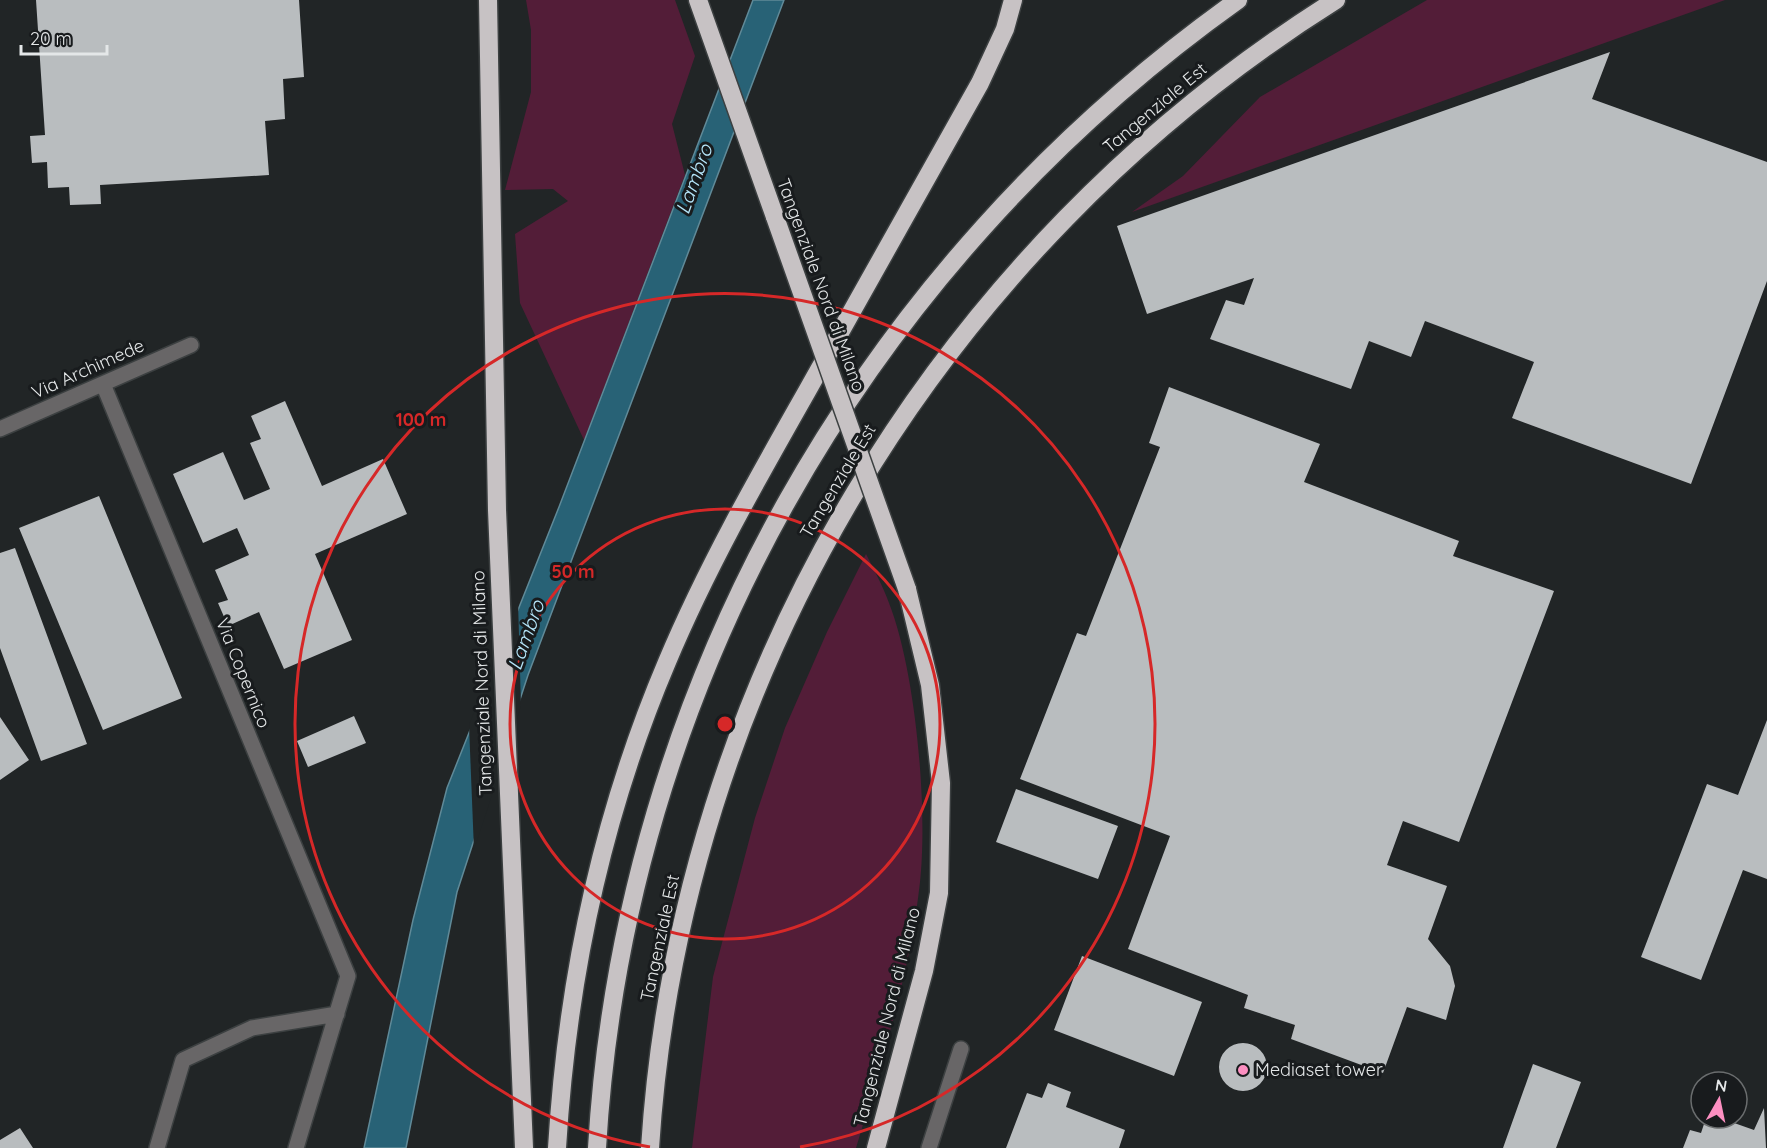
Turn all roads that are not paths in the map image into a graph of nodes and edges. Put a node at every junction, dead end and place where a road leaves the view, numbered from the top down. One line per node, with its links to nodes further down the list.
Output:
1 (488, 0): 13 (highway, Tangenziale Nord di Milano)
2 (699, 0): 17 (highway, Tangenziale Nord di Milano, bridge)
3 (1013, 0): 14 (highway)
4 (1238, 0): 15 (highway, Tangenziale Est)
5 (1335, 0): 16 (highway, Tangenziale Est)
6 (191, 345): 7 (lane, Via Archimede)
7 (103, 384): 8 (lane, Via Archimede); 9 (lane, Via Copernico)
8 (0, 429)
9 (337, 1014): 11 (lane); 12 (lane)
10 (962, 1049): 18 (lane)
11 (157, 1148)
12 (296, 1148)
13 (524, 1148)
14 (557, 1148)
15 (597, 1148)
16 (650, 1148)
17 (876, 1148)
18 (929, 1148)

